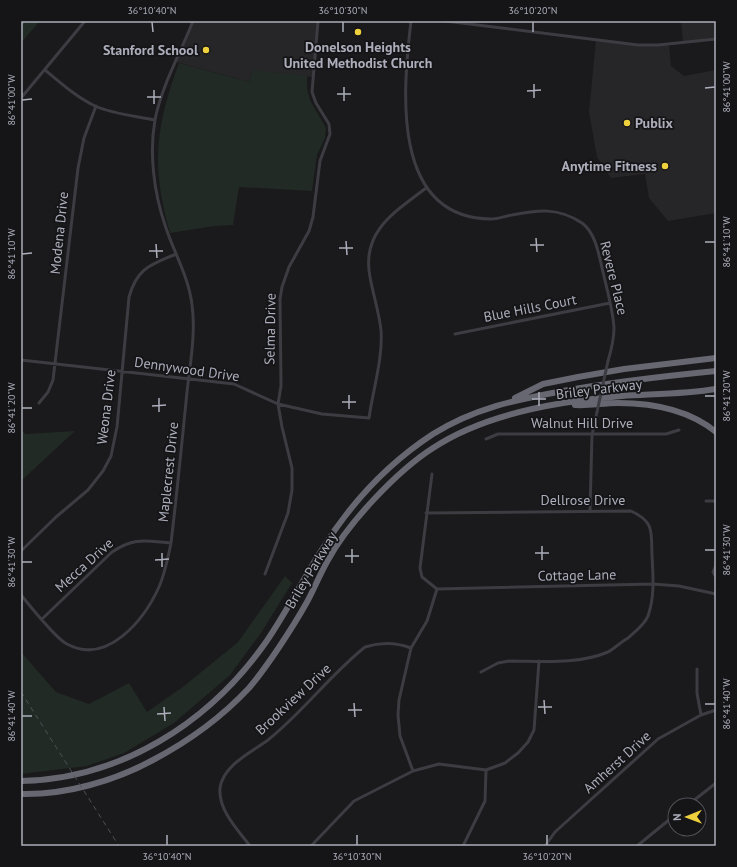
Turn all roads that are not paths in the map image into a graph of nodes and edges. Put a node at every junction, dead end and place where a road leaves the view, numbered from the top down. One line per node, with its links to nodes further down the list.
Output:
1 (85, 21): 7 (street)
2 (193, 21): 10 (street, Maplecrest Drive)
3 (318, 21): 24 (street, Selma Drive)
4 (411, 21): 11 (street, Revere Place)
5 (445, 21): 6 (street)
6 (716, 39)
7 (44, 70): 8 (street); 9 (street)
8 (21, 98)
9 (96, 106): 10 (street); 17 (street, Modena Drive)
10 (155, 120): 12 (street, Maplecrest Drive)
11 (426, 188): 13 (street, Revere Place); 24 (street, Dennywood Drive)
12 (176, 254): 18 (street, Weona Drive); 20 (street, Maplecrest Drive)
13 (610, 303): 14 (street, Blue Hills Court); 28 (street, Revere Place, bridge)
14 (455, 334)
15 (716, 358): 22 (highway)
16 (21, 360): 17 (street, Dennywood Drive)
17 (56, 364): 18 (street, Dennywood Drive); 23 (street, Modena Drive)
18 (122, 371): 20 (street, Dennywood Drive); 36 (street, Weona Drive)
19 (716, 371): 22 (highway, Briley Parkway)
20 (189, 378): 24 (street, Dennywood Drive); 35 (street, Maplecrest Drive)
21 (716, 389): 25 (highway, Briley Parkway)
22 (507, 401): 53 (highway, Briley Parkway)
23 (39, 403)
24 (278, 404): 38 (street, Selma Drive)
25 (559, 405): 27 (highway); 55 (highway, Briley Parkway)
26 (679, 430): 28 (street, Walnut Hill Drive)
27 (716, 432)
28 (592, 435): 29 (street, Walnut Hill Drive); 33 (street, Revere Place)
29 (486, 439)
30 (432, 474): 34 (street)
31 (706, 501): 32 (street)
32 (716, 501)
33 (590, 511): 34 (street, Dellrose Drive); 40 (street, Dellrose Drive)
34 (426, 513): 41 (street)
35 (171, 543): 44 (street, Mecca Drive); 44 (street, Maplecrest Drive)
36 (21, 551)
37 (716, 565): 39 (street)
38 (265, 574)
39 (716, 577)
40 (653, 584): 41 (street, Cottage Lane); 42 (street, Cottage Lane); 46 (street, Dellrose Drive)
41 (437, 589): 45 (street)
42 (716, 594)
43 (21, 595): 44 (street)
44 (42, 619)
45 (411, 648): 52 (street); 58 (street, Brookview Drive)
46 (539, 661): 48 (street, Dellrose Drive); 51 (street)
47 (697, 669): 50 (street)
48 (481, 672)
49 (716, 710): 50 (street, Amherst Drive)
50 (702, 715): 61 (street, Amherst Drive)
51 (486, 770): 52 (street); 60 (street)
52 (413, 771): 59 (street)
53 (21, 781)
54 (716, 783): 56 (street)
55 (21, 794)
56 (698, 797)
57 (667, 822): 62 (street)
58 (250, 846)
59 (312, 846)
60 (463, 846)
61 (545, 846)
62 (637, 846)

